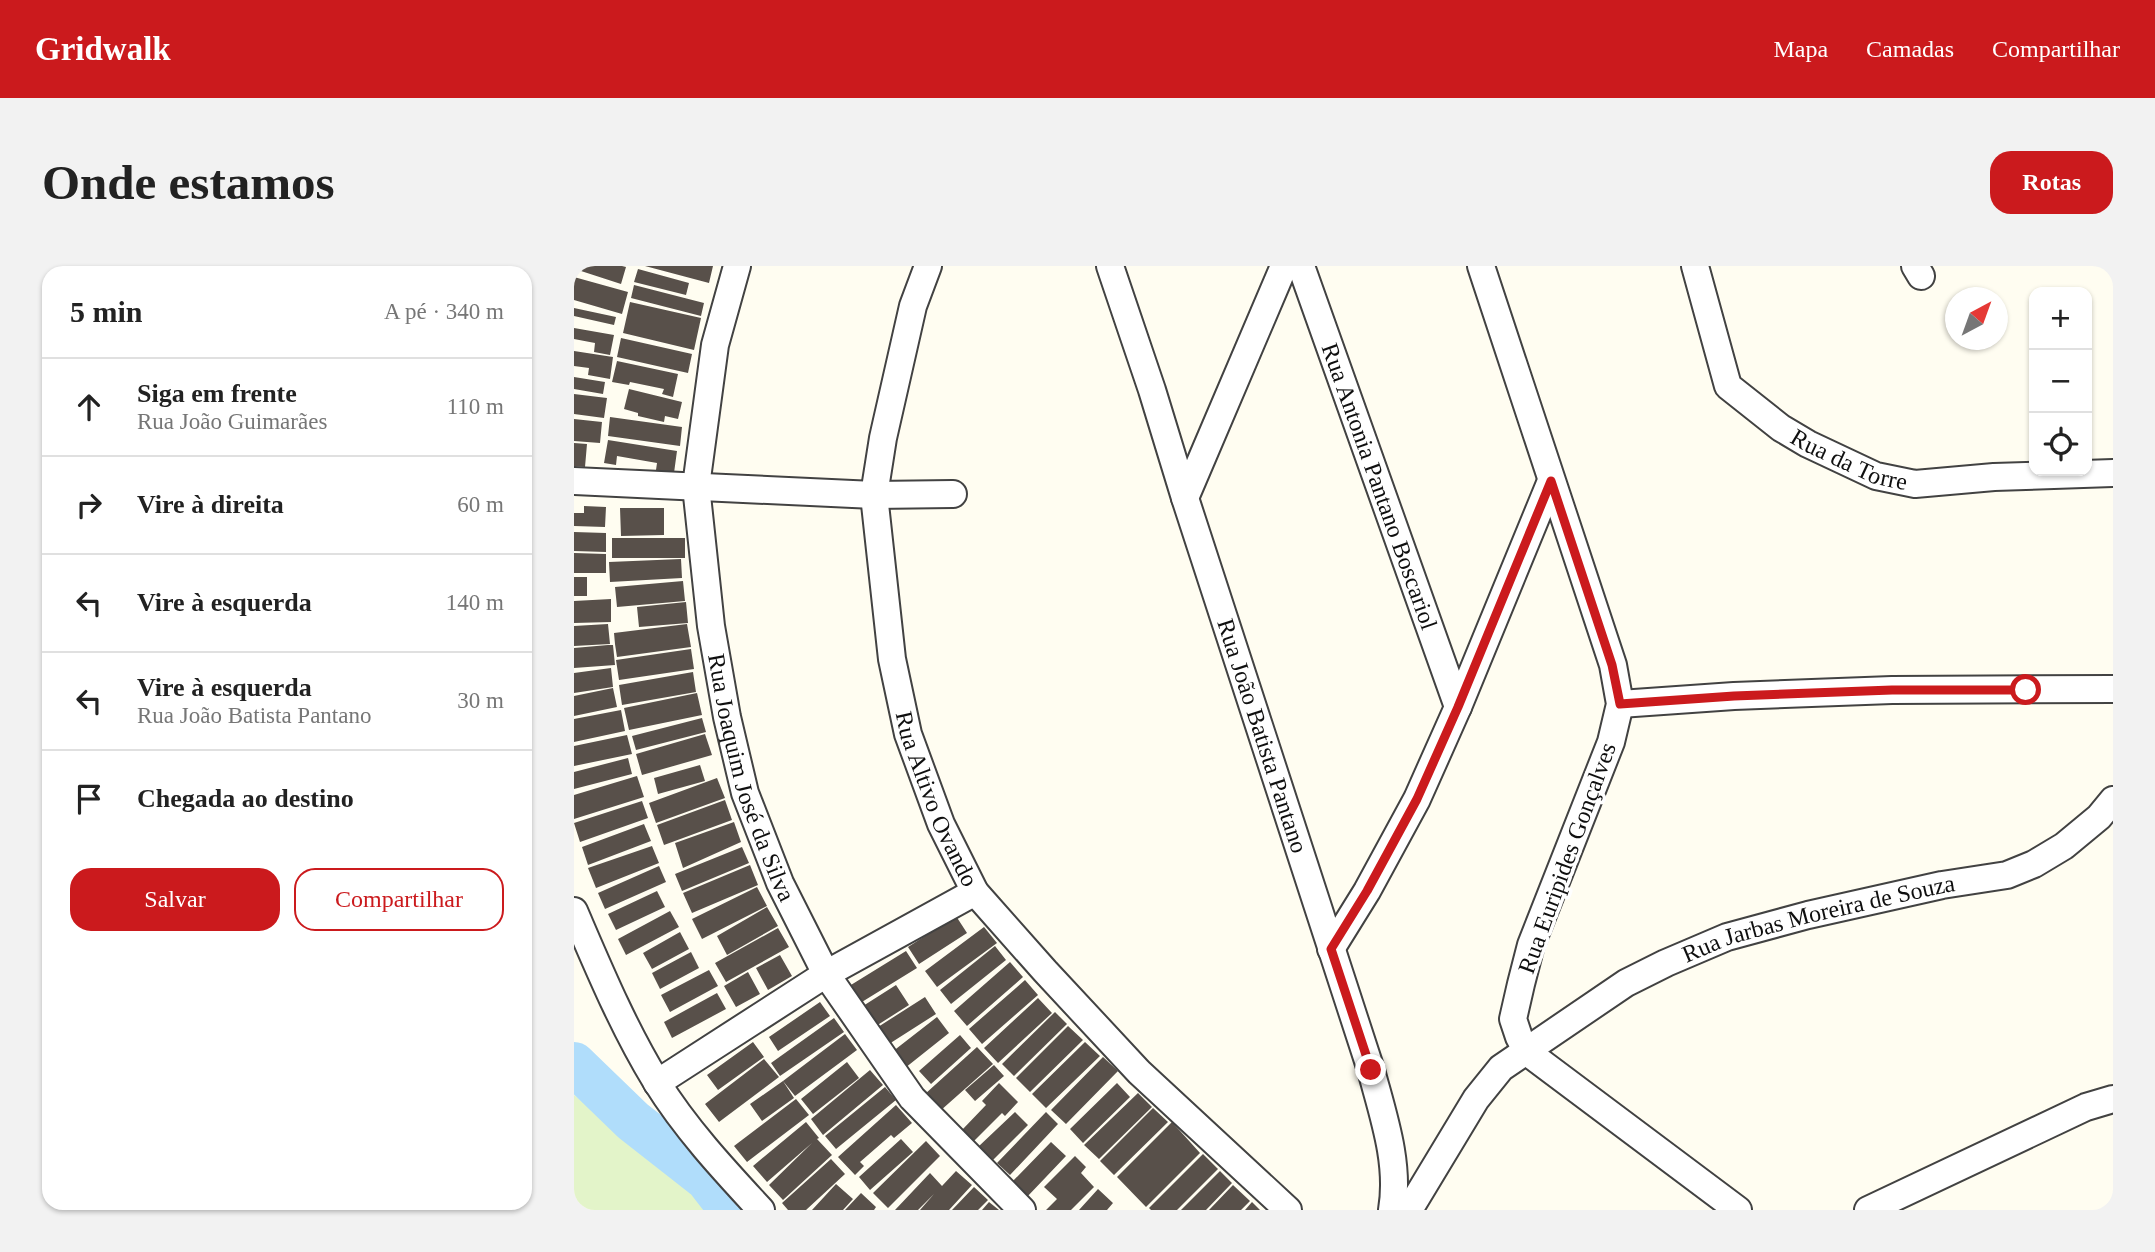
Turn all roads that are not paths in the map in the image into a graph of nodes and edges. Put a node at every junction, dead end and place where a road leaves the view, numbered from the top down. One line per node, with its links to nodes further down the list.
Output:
1 (737, 266): 11 (street, Rua Joaquim José da Silva)
2 (928, 266): 13 (street, Rua Altivo Ovando)
3 (1110, 266): 14 (street, Rua João Batista Pantano)
4 (1284, 266): 14 (street)
5 (1301, 266): 17 (street, Rua Antonia Pantano Boscariol)
6 (1481, 266): 10 (street)
7 (1695, 266): 8 (street, Rua da Torre)
8 (2113, 473)
9 (574, 481): 11 (street)
10 (1551, 481): 16 (street); 17 (street)
11 (696, 486): 13 (street); 22 (street, Rua Joaquim José da Silva)
12 (953, 494): 13 (street)
13 (874, 495): 19 (street, Rua Altivo Ovando)
14 (1185, 498): 21 (street, Rua João Batista Pantano)
15 (2113, 689): 16 (street)
16 (1620, 704): 23 (street, Rua Euripides Gonçalves)
17 (1458, 707): 21 (street)
18 (2113, 800): 23 (street, Rua Jarbas Moreira de Souza)
19 (975, 892): 22 (street); 28 (street, Rua Altivo Ovando)
20 (574, 911): 24 (street)
21 (1331, 949): 29 (street, Rua João Batista Pantano)
22 (826, 974): 24 (street); 27 (street, Rua Joaquim José da Silva)
23 (1527, 1052): 30 (street, Rua Jarbas Moreira de Souza); 31 (street)
24 (657, 1083): 26 (street)
25 (2113, 1099): 32 (street)
26 (761, 1210)
27 (1022, 1210)
28 (1288, 1210)
29 (1392, 1210)
30 (1409, 1210)
31 (1738, 1210)
32 (1868, 1210)

